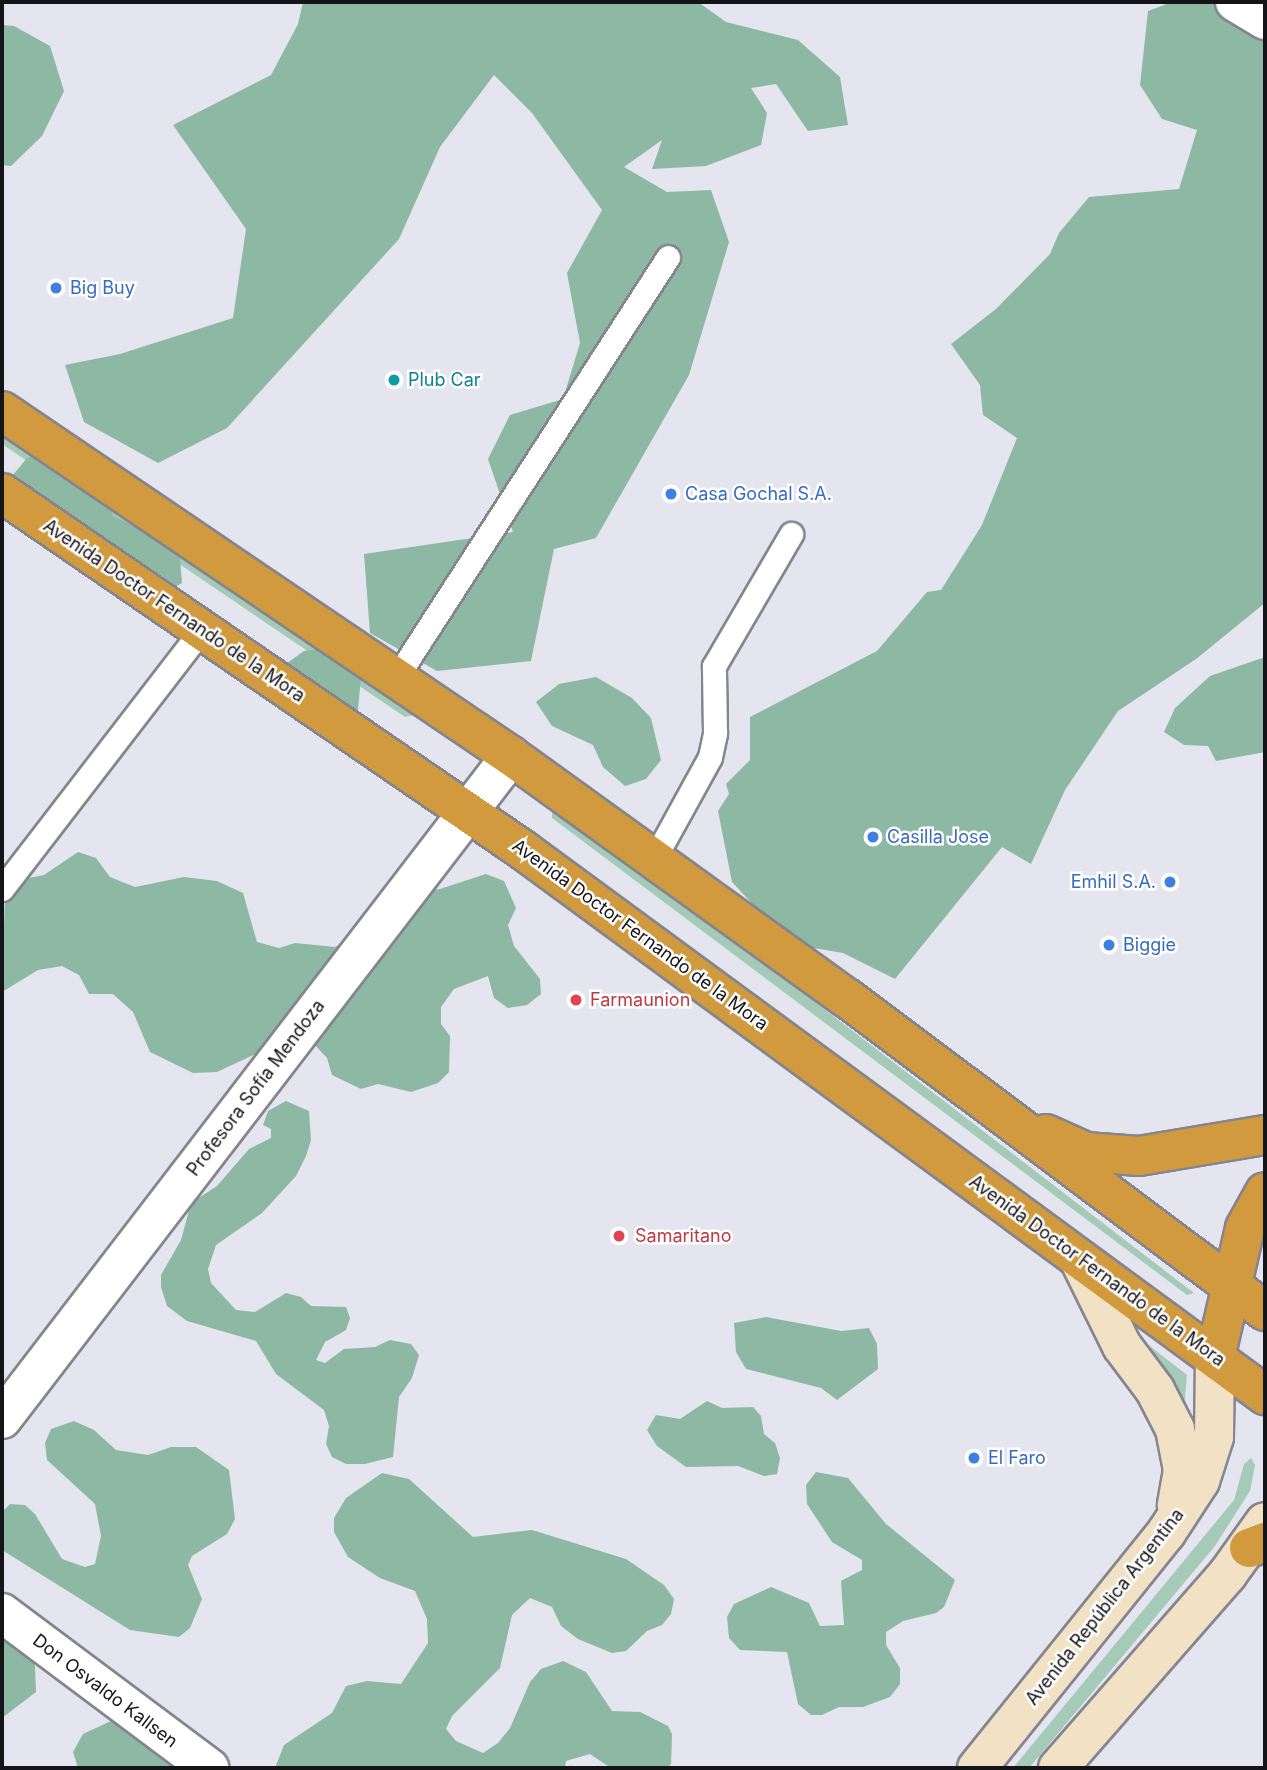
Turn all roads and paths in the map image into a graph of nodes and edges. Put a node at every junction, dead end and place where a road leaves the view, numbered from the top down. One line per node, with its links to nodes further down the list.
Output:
1 (1235, 2): 2 (street)
2 (1265, 20)
3 (668, 257): 8 (lane)
4 (2, 411): 8 (highway)
5 (2, 493): 7 (highway, Avenida Doctor Fernando de la Mora)
6 (791, 534): 11 (lane)
7 (202, 629): 10 (highway, Avenida Doctor Fernando de la Mora); 12 (lane)
8 (396, 678): 9 (highway)
9 (511, 756): 10 (street, Profesora Sofía Mendoza); 11 (highway)
10 (467, 813): 16 (highway, Avenida Doctor Fernando de la Mora); 21 (street, Profesora Sofía Mendoza)
11 (654, 859): 13 (highway)
12 (2, 889)
13 (997, 1114): 14 (highway); 17 (highway)
14 (1265, 1135)
15 (1265, 1192): 17 (highway, Avenida República Argentina)
16 (1079, 1259): 19 (highway, Avenida Doctor Fernando de la Mora); 22 (main road)
17 (1228, 1287): 18 (highway); 19 (highway, Avenida República Argentina)
18 (1265, 1311)
19 (1215, 1358): 20 (highway, Avenida Doctor Fernando de la Mora); 22 (main road, Avenida República Argentina)
20 (1265, 1395)
21 (2, 1419)
22 (1175, 1521): 26 (main road, Avenida República Argentina)
23 (1260, 1537): 27 (main road)
24 (2, 1613): 25 (street, Don Osvaldo Kallsen)
25 (209, 1768)
26 (977, 1768)
27 (1058, 1768)

